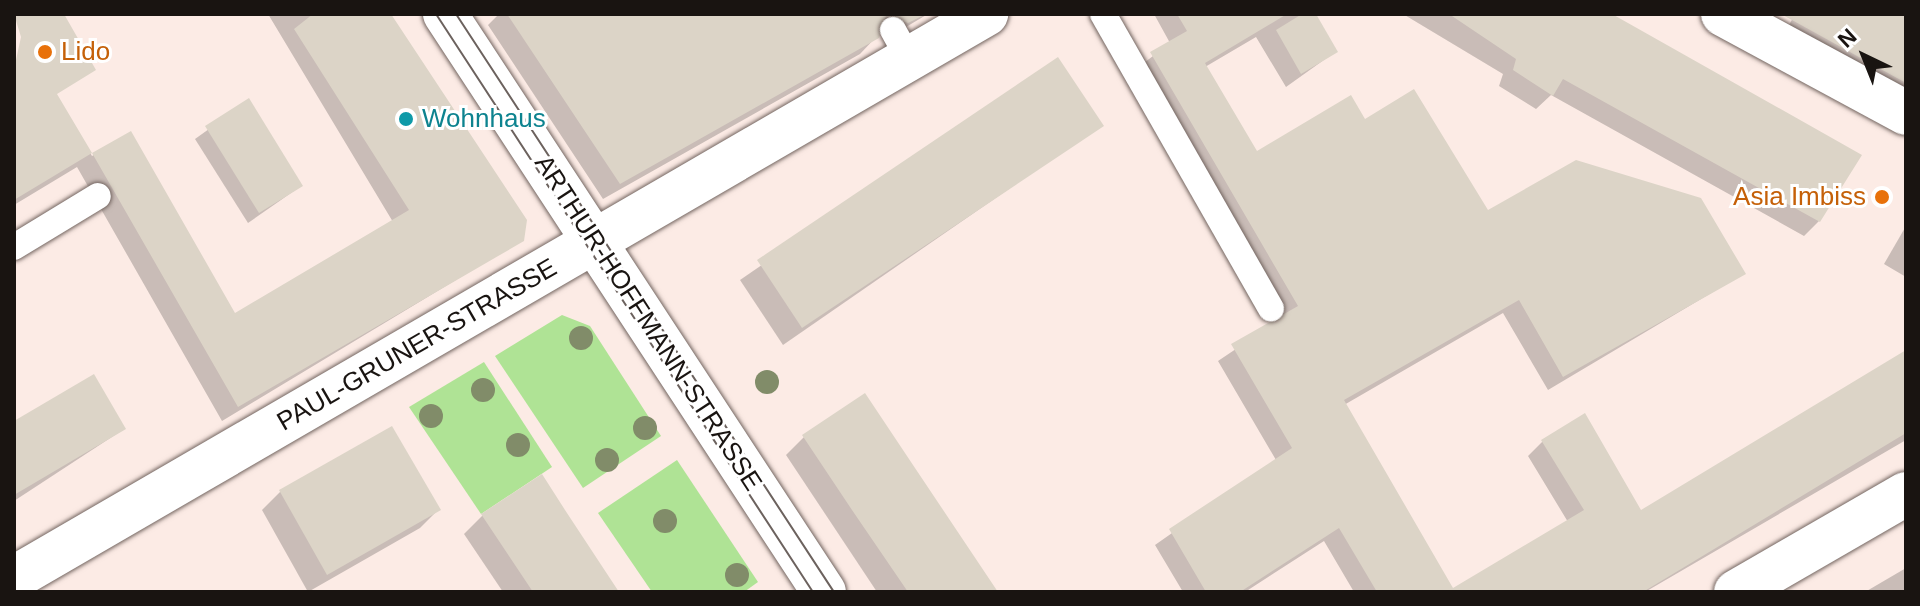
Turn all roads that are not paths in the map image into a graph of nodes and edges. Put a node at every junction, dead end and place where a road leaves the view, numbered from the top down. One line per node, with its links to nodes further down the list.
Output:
1 (445, 14): 7 (street, ARTHUR-HOFFMANN-STRASSE)
2 (986, 14): 7 (street, PAUL-GRUNER-STRASSE)
3 (1103, 14): 9 (lane)
4 (1723, 14): 5 (street)
5 (1906, 113)
6 (98, 196): 8 (lane)
7 (594, 243): 11 (street, PAUL-GRUNER-STRASSE); 12 (street, ARTHUR-HOFFMANN-STRASSE)
8 (14, 247)
9 (1271, 308)
10 (1906, 494): 13 (street)
11 (14, 578)
12 (824, 592)
13 (1736, 592)

